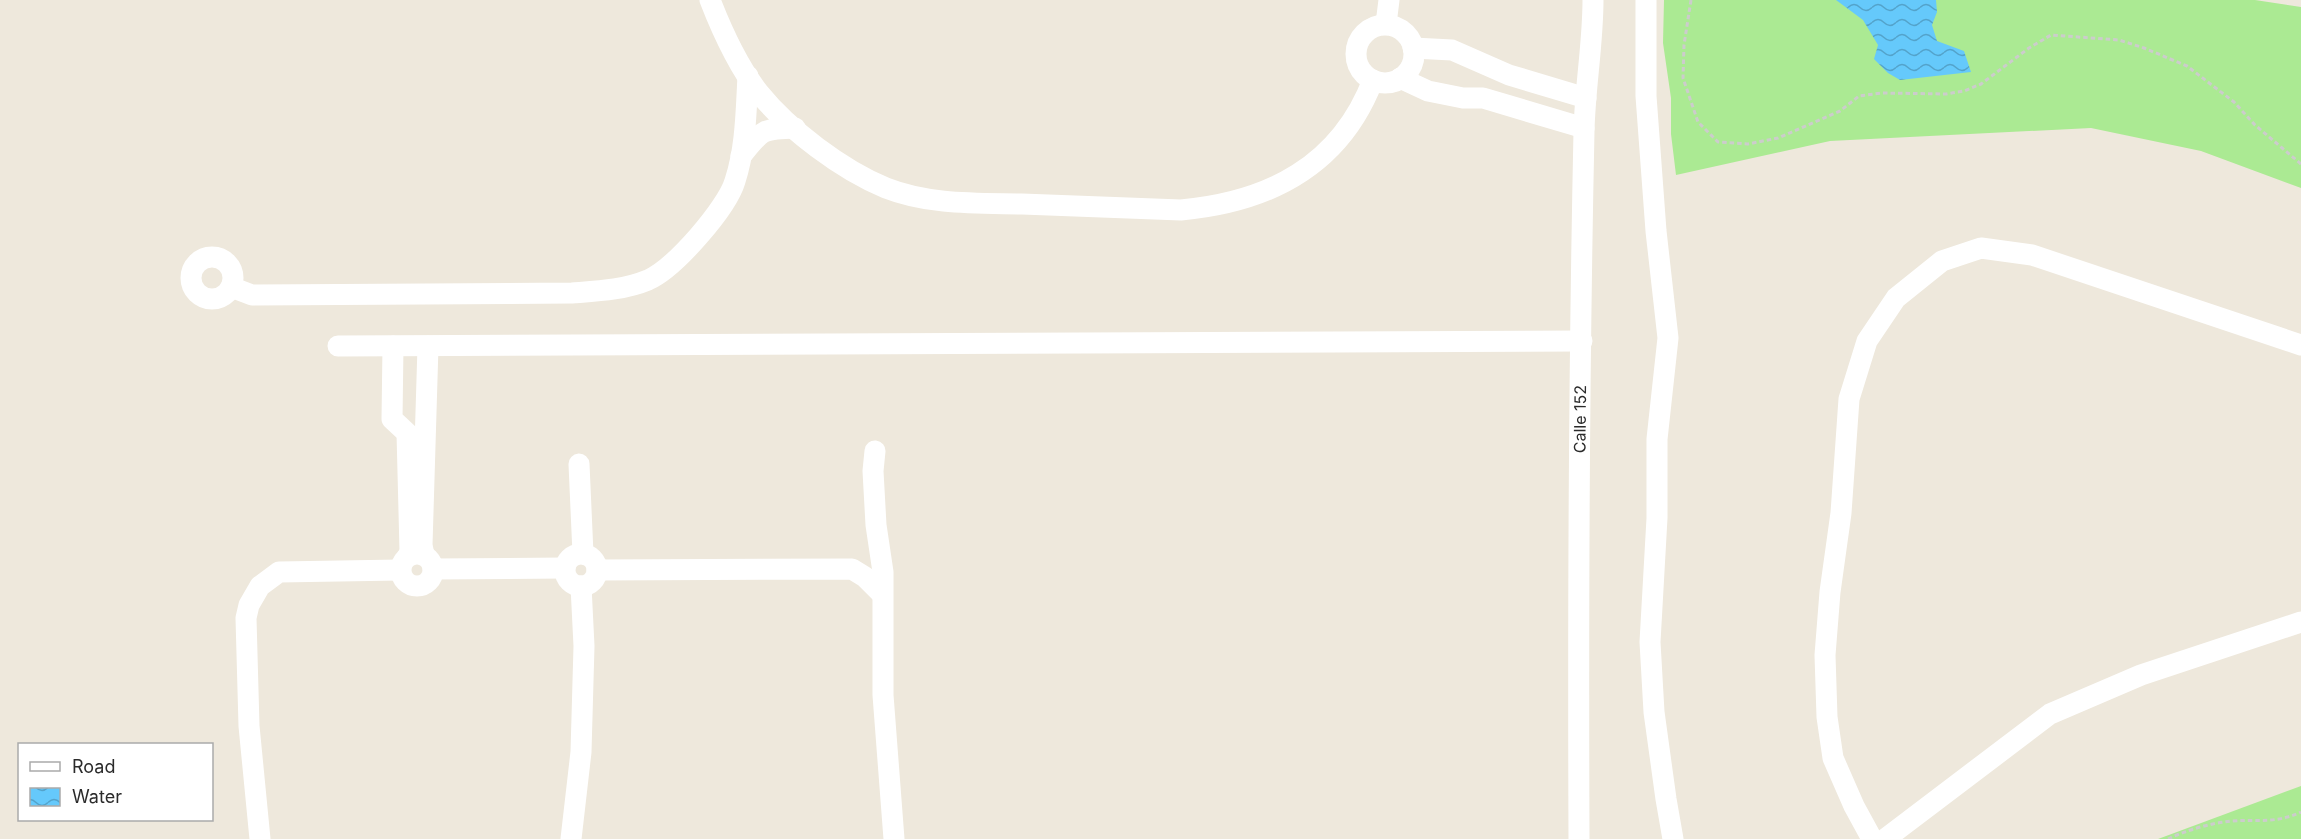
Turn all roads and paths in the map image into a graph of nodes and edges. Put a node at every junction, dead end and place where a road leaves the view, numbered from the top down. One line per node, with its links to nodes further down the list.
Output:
1 (710, 0): 8 (street)
2 (1389, 0): 6 (street)
3 (1593, 0): 11 (street, Calle 152)
4 (1646, 0): 38 (street)
5 (1691, 0): 15 (path)
6 (1386, 24): 7 (street); 10 (street)
7 (1413, 48): 9 (street); 11 (street)
8 (748, 76): 12 (street); 14 (street)
9 (1400, 78): 10 (street); 13 (street)
10 (1373, 81): 12 (street)
11 (1586, 98): 13 (street, Calle 152)
12 (795, 128): 14 (street)
13 (1584, 128): 17 (street, Calle 152)
14 (741, 156): 16 (street)
15 (2301, 164)
16 (231, 287)
17 (1582, 341): 21 (street); 37 (street, Calle 152)
18 (2301, 345): 39 (street)
19 (338, 346): 20 (street)
20 (393, 346): 21 (street); 26 (street)
21 (428, 346): 26 (street)
22 (875, 451): 24 (street)
23 (579, 464): 25 (street)
24 (878, 542): 28 (street); 31 (street)
25 (583, 554): 27 (street); 29 (street)
26 (416, 563): 27 (street); 34 (street)
27 (565, 568): 30 (street)
28 (852, 569): 29 (street); 31 (street)
29 (597, 570): 30 (street)
30 (581, 586): 35 (street)
31 (882, 594): 36 (street)
32 (2301, 622): 40 (street)
33 (2301, 812): 41 (path)
34 (260, 839)
35 (571, 839)
36 (894, 839)
37 (1580, 839)
38 (1673, 839)
39 (1872, 839)
40 (1885, 839)
41 (2168, 839)

